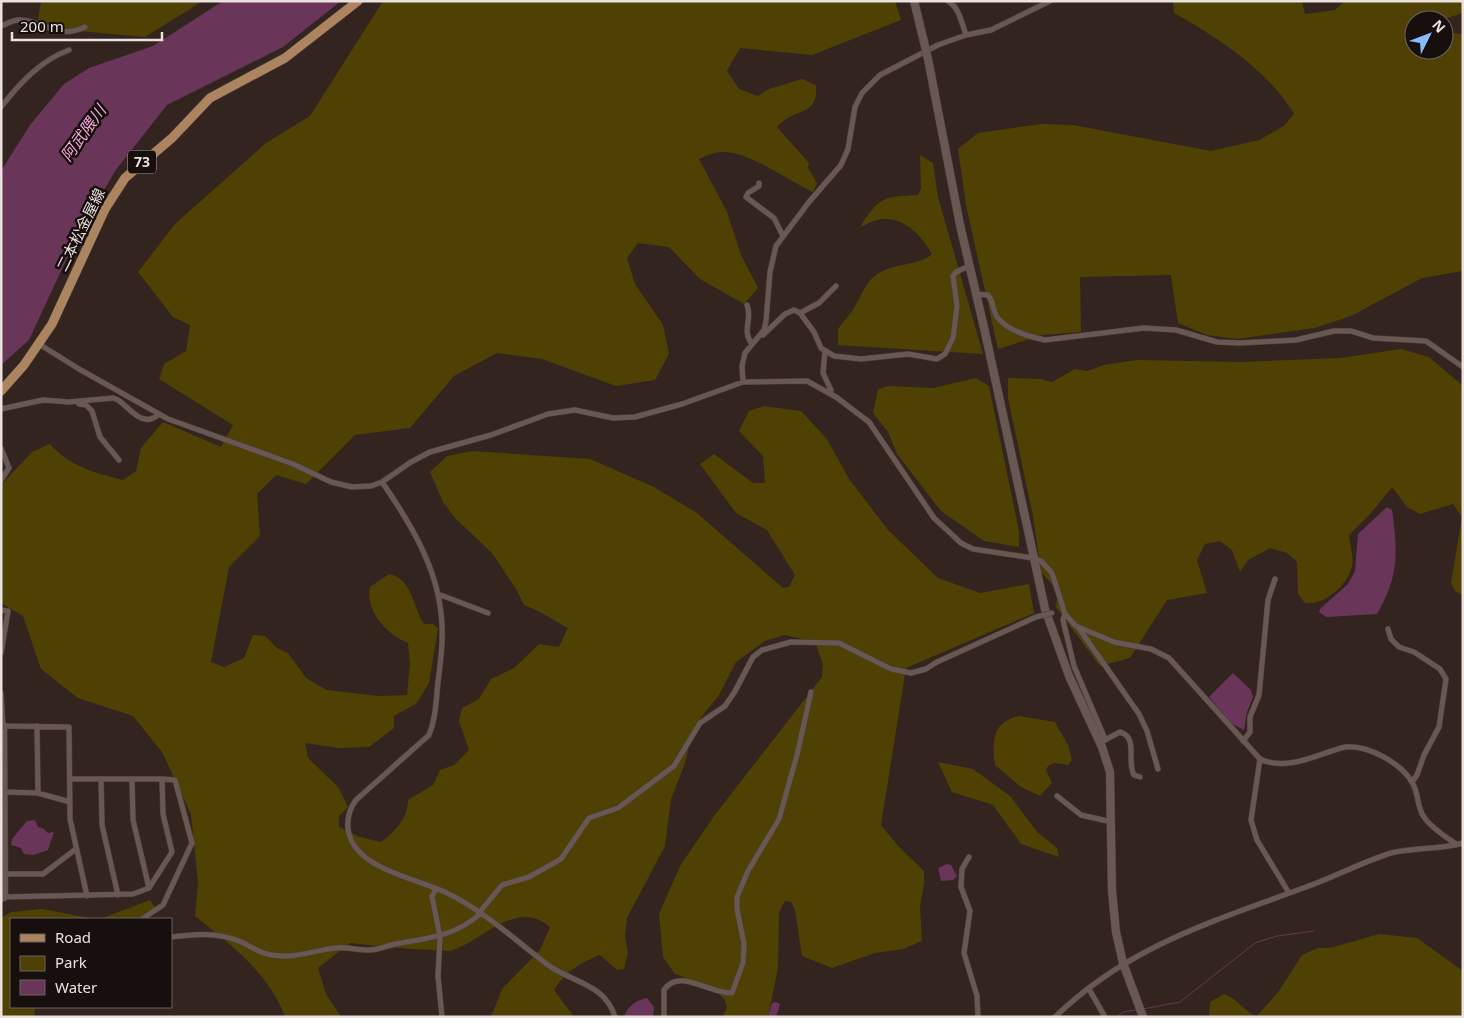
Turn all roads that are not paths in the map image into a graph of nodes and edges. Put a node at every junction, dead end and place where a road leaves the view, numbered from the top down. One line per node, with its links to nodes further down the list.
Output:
1 (358, 1): 18 (main road, 二本松金屋線 / 73)
2 (914, 1): 12 (street, bridge)
3 (948, 1): 7 (street)
4 (1050, 1): 7 (street)
5 (1, 26): 6 (street)
6 (84, 27)
7 (966, 35): 11 (street)
8 (69, 50): 9 (street)
9 (1, 108)
10 (759, 182): 11 (street)
11 (783, 236): 17 (street)
12 (969, 266): 14 (street); 20 (street)
13 (836, 286): 16 (street)
14 (976, 294): 21 (street); 32 (street)
15 (747, 305): 19 (street)
16 (800, 313): 17 (street); 20 (street)
17 (760, 335): 19 (street)
18 (39, 344): 23 (main road, 二本松金屋線 / 73); 27 (street)
19 (752, 344): 22 (street)
20 (825, 352): 24 (street)
21 (1463, 367)
22 (742, 382): 24 (street); 31 (street)
23 (1, 391)
24 (828, 392): 32 (street)
25 (72, 402): 26 (street); 27 (street); 29 (street)
26 (1, 409)
27 (160, 414): 31 (street)
28 (1, 448): 30 (street)
29 (119, 460)
30 (1, 480)
31 (382, 482): 34 (street)
32 (1033, 558): 36 (street); 45 (street)
33 (1275, 580): 46 (street)
34 (438, 594): 37 (street); 69 (street)
35 (1, 610): 40 (street)
36 (1063, 612): 38 (street); 45 (street); 74 (street, bridge)
37 (488, 613)
38 (1078, 627): 46 (street); 49 (street)
39 (1388, 629): 55 (street)
40 (1, 653)
41 (810, 692): 82 (street)
42 (1, 694): 43 (street)
43 (2, 726): 44 (street); 48 (street)
44 (37, 726): 51 (street); 57 (street)
45 (1103, 741): 50 (street); 60 (street)
46 (1243, 741): 47 (street)
47 (1260, 759): 55 (street); 70 (street)
48 (2, 760): 56 (street)
49 (1158, 769)
50 (1140, 777)
51 (70, 779): 52 (street); 59 (street)
52 (101, 779): 53 (street); 71 (street)
53 (132, 779): 54 (street); 68 (street)
54 (162, 779): 68 (street); 75 (street)
55 (1412, 782): 63 (street)
56 (2, 792): 57 (street); 61 (street)
57 (38, 793): 59 (street)
58 (1057, 796): 60 (street)
59 (70, 802): 64 (street)
60 (1113, 822): 78 (street)
61 (3, 825): 65 (street)
62 (1463, 842): 63 (street)
63 (1456, 844): 70 (street)
64 (76, 849): 67 (street); 72 (street)
65 (3, 856): 67 (street)
66 (969, 857): 83 (street)
67 (4, 874): 73 (street)
68 (148, 888): 71 (street)
69 (436, 889): 74 (street); 77 (street)
70 (1289, 894): 78 (street)
71 (118, 895): 72 (street)
72 (87, 896): 73 (street)
73 (3, 898)
74 (480, 914): 77 (street); 81 (street)
75 (144, 918)
76 (172, 937): 77 (street)
77 (440, 937): 80 (street)
78 (1123, 963): 79 (street); 86 (street)
79 (1089, 989): 84 (street); 85 (street)
80 (442, 1017)
81 (615, 1017)
82 (664, 1017)
83 (978, 1017)
84 (1055, 1017)
85 (1105, 1017)
86 (1143, 1017)

